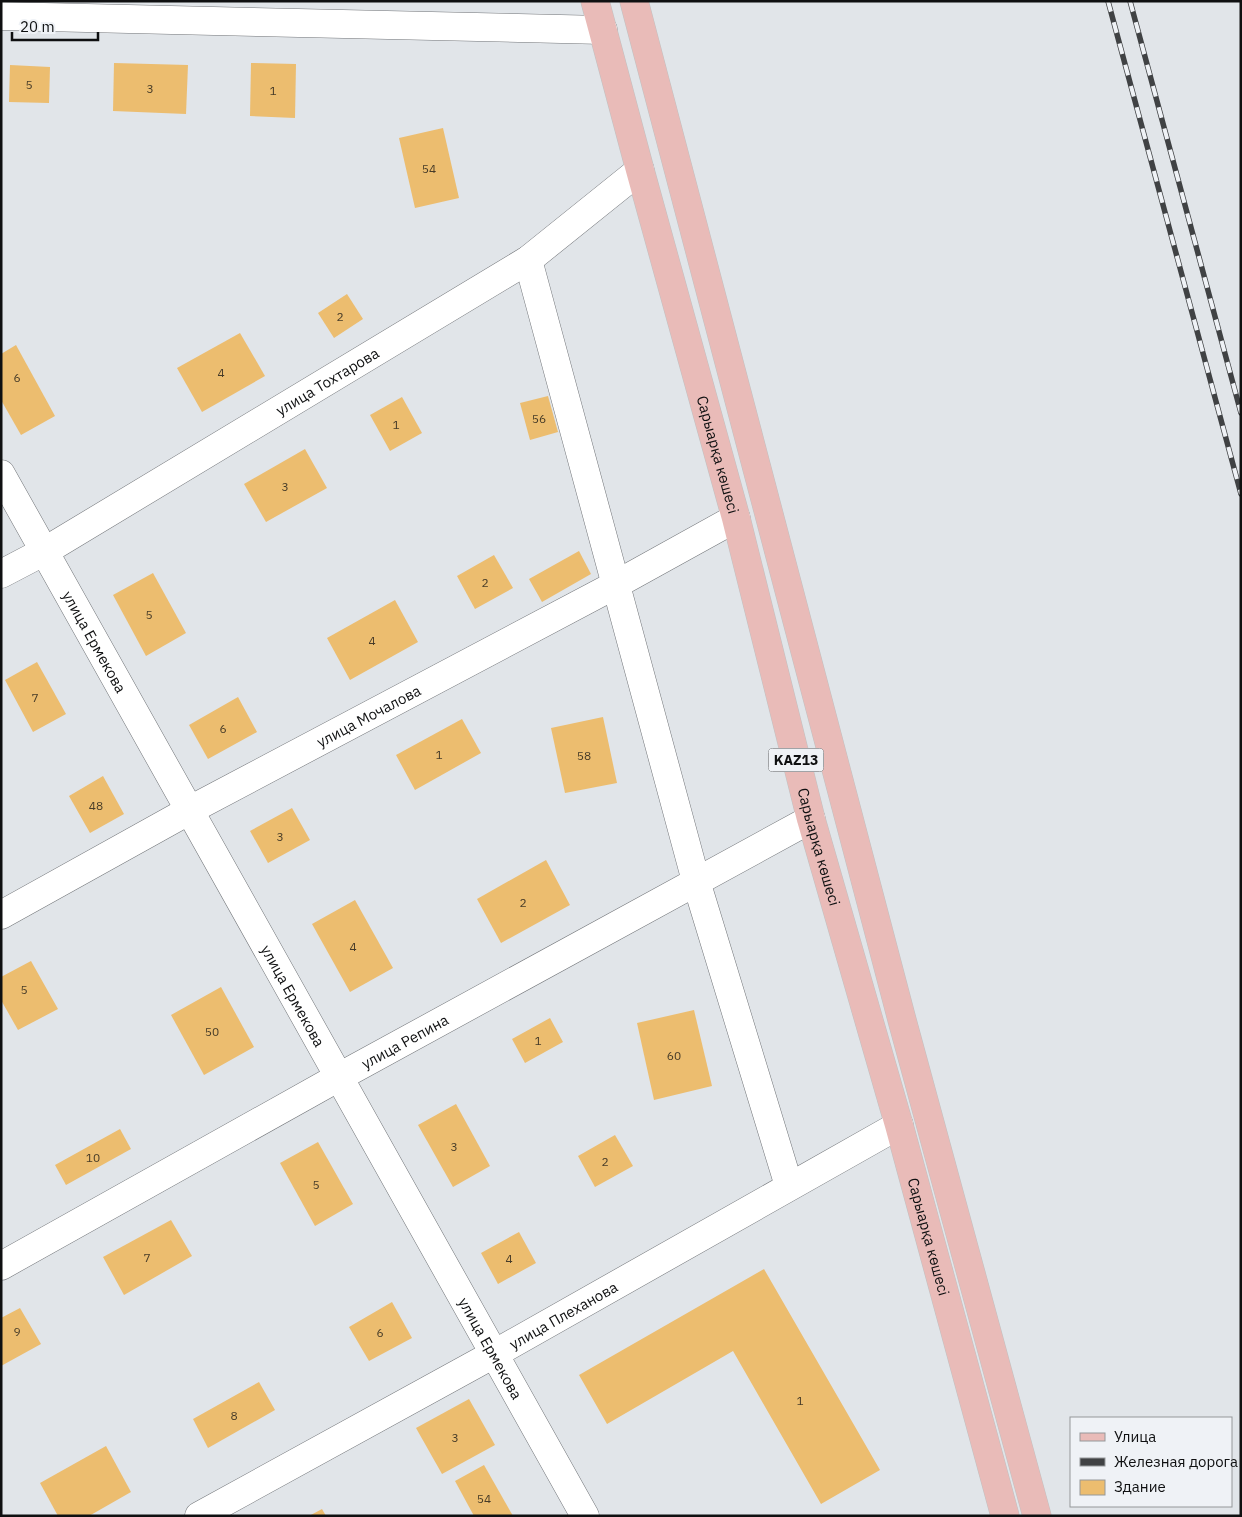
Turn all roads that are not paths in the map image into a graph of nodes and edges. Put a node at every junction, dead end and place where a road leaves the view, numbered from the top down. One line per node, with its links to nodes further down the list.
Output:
1 (595, 1): 4 (main road, Сарыарқа көшесі / KAZ13)
2 (634, 1): 24 (main road, Сарыарқа көшесі / KAZ13)
3 (1, 16): 4 (street)
4 (603, 30): 5 (main road, Сарыарқа көшесі / KAZ13)
5 (640, 170): 6 (street, улица Тохтарова); 8 (main road, Сарыарқа көшесі / KAZ13)
6 (528, 260): 9 (street, улица Тохтарова); 11 (street)
7 (1, 474): 9 (street, улица Ермекова)
8 (736, 518): 11 (street, улица Мочалова); 13 (main road, Сарыарқа көшесі / KAZ13)
9 (44, 551): 10 (street, улица Тохтарова); 12 (street, улица Ермекова)
10 (1, 574)
11 (616, 585): 12 (street, улица Мочалова); 14 (street)
12 (190, 810): 15 (street, улица Мочалова); 16 (street, улица Ермекова)
13 (811, 819): 14 (street, улица Репина); 17 (main road, Сарыарқа көшесі / KAZ13)
14 (696, 881): 16 (street, улица Репина); 18 (street)
15 (1, 915)
16 (339, 1077): 19 (street, улица Репина); 20 (street, улица Ермекова)
17 (899, 1125): 18 (street, улица Плеханова); 23 (main road, Сарыарқа көшесі / KAZ13)
18 (789, 1186): 20 (street, улица Плеханова)
19 (1, 1266)
20 (494, 1354): 21 (street, улица Плеханова); 22 (street, улица Ермекова)
21 (200, 1516)
22 (585, 1516)
23 (1005, 1516)
24 (1037, 1516)

